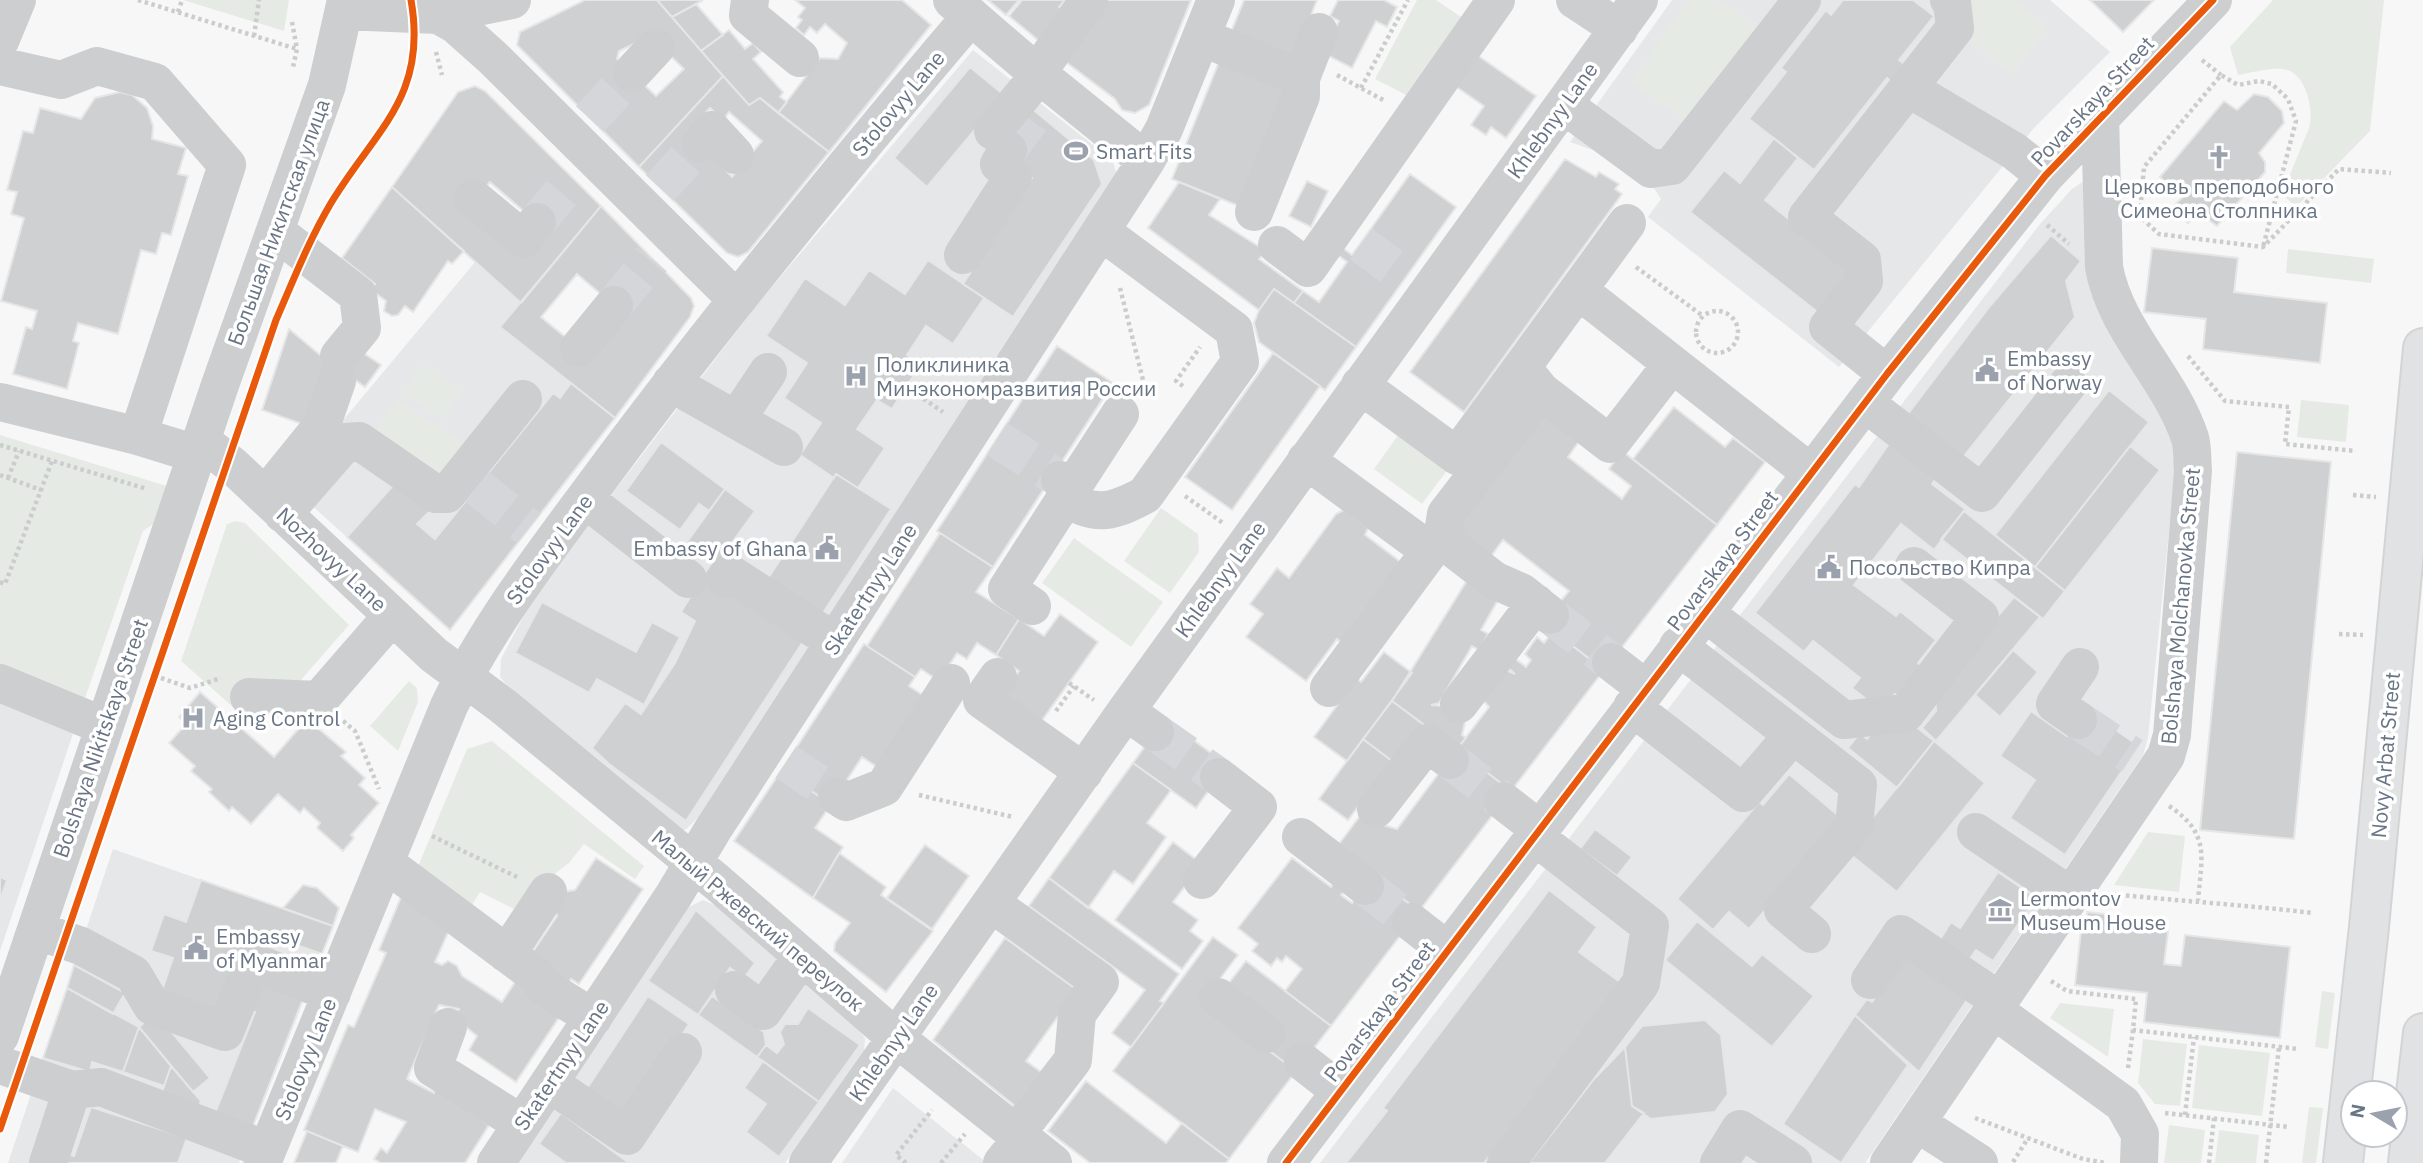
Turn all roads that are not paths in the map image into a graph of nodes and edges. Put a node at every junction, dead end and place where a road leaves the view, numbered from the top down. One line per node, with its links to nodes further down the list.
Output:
1 (17, 0): 16 (street)
2 (512, 0): 13 (street)
3 (750, 0): 17 (street)
4 (1089, 0): 19 (street)
5 (1216, 0): 15 (street, Skatertnyy Lane)
6 (1496, 0): 31 (street)
7 (1575, 0): 14 (street)
8 (1802, 0): 21 (street)
9 (1949, 0): 20 (street)
10 (2200, 4): 22 (street, Povarskaya Street)
11 (345, 5): 13 (street); 28 (street, Большая Никитская улица)
12 (961, 8): 19 (street); 34 (street, Stolovyy Lane)
13 (438, 15): 34 (street)
14 (1629, 15): 21 (street, Khlebnyy Lane)
15 (1201, 37): 23 (street, Skatertnyy Lane); 26 (street)
16 (0, 41)
17 (800, 58)
18 (0, 66): 49 (street)
19 (1041, 87): 23 (street); 32 (street)
20 (1908, 88): 24 (street); 44 (street)
21 (1564, 105): 43 (street, Khlebnyy Lane)
22 (2100, 116): 24 (street, Povarskaya Street); 90 (street, Bolshaya Molchanovka Street)
23 (1146, 161): 29 (street, Skatertnyy Lane)
24 (2045, 176): 44 (street, Povarskaya Street)
25 (473, 198): 27 (street)
26 (1254, 212)
27 (537, 222)
28 (275, 231): 50 (street, Большая Никитская улица); 56 (street)
29 (1102, 232): 54 (street); 61 (street, Skatertnyy Lane)
30 (1618, 235): 33 (street)
31 (1277, 245)
32 (963, 255)
33 (1578, 290): 38 (street); 40 (street)
34 (736, 299): 41 (street, Stolovyy Lane)
35 (614, 305): 36 (street)
36 (579, 348)
37 (2423, 348): 129 (main road, Novy Arbat Street)
38 (1672, 364): 40 (street); 53 (street)
39 (768, 372): 48 (street)
40 (1532, 379): 43 (street); 72 (street)
41 (671, 383): 48 (street); 55 (street, Stolovyy Lane)
42 (2068, 384): 44 (street)
43 (1360, 385): 52 (street, Khlebnyy Lane)
44 (1876, 388): 53 (street, Povarskaya Street)
45 (523, 399): 56 (street)
46 (0, 402): 49 (street)
47 (1134, 408): 54 (street)
48 (736, 420): 51 (street)
49 (138, 436): 50 (street)
50 (198, 447): 56 (street, Nozhovyy Lane); 74 (street, Bolshaya Nikitskaya Street)
51 (785, 447)
52 (1306, 460): 69 (street); 77 (street, Khlebnyy Lane)
53 (1811, 472): 59 (street, Povarskaya Street)
54 (1063, 487): 58 (street)
55 (584, 499): 61 (street); 65 (street, Stolovyy Lane)
56 (274, 505): 60 (street, Nozhovyy Lane)
57 (1914, 566): 59 (street)
58 (1032, 606)
59 (1704, 612): 62 (street, Povarskaya Street)
60 (392, 616): 65 (street, Nozhovyy Lane); 70 (street)
61 (835, 642): 86 (street, Skatertnyy Lane)
62 (1678, 646): 71 (street, Povarskaya Street); 75 (street)
63 (1611, 662): 71 (street)
64 (2080, 667): 73 (street)
65 (464, 677): 85 (street, Stolovyy Lane); 86 (street, Малый Ржевский переулок)
66 (998, 677): 77 (street)
67 (0, 683): 74 (street)
68 (951, 683): 79 (street)
69 (1329, 688)
70 (249, 697)
71 (1639, 698): 75 (street); 82 (street, Povarskaya Street)
72 (1459, 704)
73 (2078, 720)
74 (104, 726): 93 (street, Bolshaya Nikitskaya Street)
75 (1793, 735): 94 (street)
76 (1450, 760): 81 (street)
77 (1084, 772): 91 (street, Khlebnyy Lane)
78 (1219, 777): 87 (street)
79 (837, 796)
80 (1503, 801): 82 (street)
81 (1376, 809)
82 (1536, 832): 95 (street, Povarskaya Street); 123 (street)
83 (1976, 832): 90 (street)
84 (1301, 836): 88 (street)
85 (385, 863): 96 (street); 100 (street, Stolovyy Lane)
86 (693, 863): 97 (street, Малый Ржевский переулок); 103 (street, Skatertnyy Lane)
87 (1202, 880)
88 (1365, 886)
89 (548, 892): 96 (street)
90 (2085, 894): 102 (street, Bolshaya Molchanovka Street)
91 (991, 903): 108 (street, Khlebnyy Lane); 116 (street)
92 (1411, 922): 95 (street)
93 (36, 930): 100 (street); 107 (street, Bolshaya Nikitskaya Street)
94 (1812, 934)
95 (1447, 950): 114 (street, Povarskaya Street)
96 (507, 954): 103 (street)
97 (802, 956): 99 (street); 108 (street, Малый Ржевский переулок)
98 (1870, 980): 102 (street)
99 (734, 990)
100 (332, 993): 118 (street, Stolovyy Lane)
101 (1218, 997): 106 (street)
102 (1997, 1005): 115 (street, Bolshaya Molchanovka Street); 128 (street)
103 (593, 1018): 112 (street, Skatertnyy Lane)
104 (448, 1027): 117 (street)
105 (2423, 1033): 130 (main road)
106 (1266, 1034)
107 (0, 1036)
108 (896, 1038): 116 (street, Малый Ржевский переулок); 120 (street, Khlebnyy Lane)
109 (683, 1052): 112 (street)
110 (1303, 1062): 114 (street)
111 (10, 1068): 113 (street)
112 (549, 1083): 117 (street, Skatertnyy Lane)
113 (72, 1090): 118 (street); 119 (street)
114 (1340, 1091): 122 (street, Povarskaya Street)
115 (1917, 1122): 126 (street, Bolshaya Molchanovka Street); 127 (street)
116 (1013, 1145): 121 (street, Малый Ржевский переулок)
117 (514, 1149)
118 (265, 1157)
119 (48, 1163)
120 (807, 1163)
121 (1053, 1163)
122 (1286, 1163)
123 (1506, 1163)
124 (1719, 1163): 125 (street)
125 (1793, 1163)
126 (1889, 1163)
127 (1979, 1163)
128 (2140, 1163)
129 (2343, 1163)
130 (2409, 1163)

